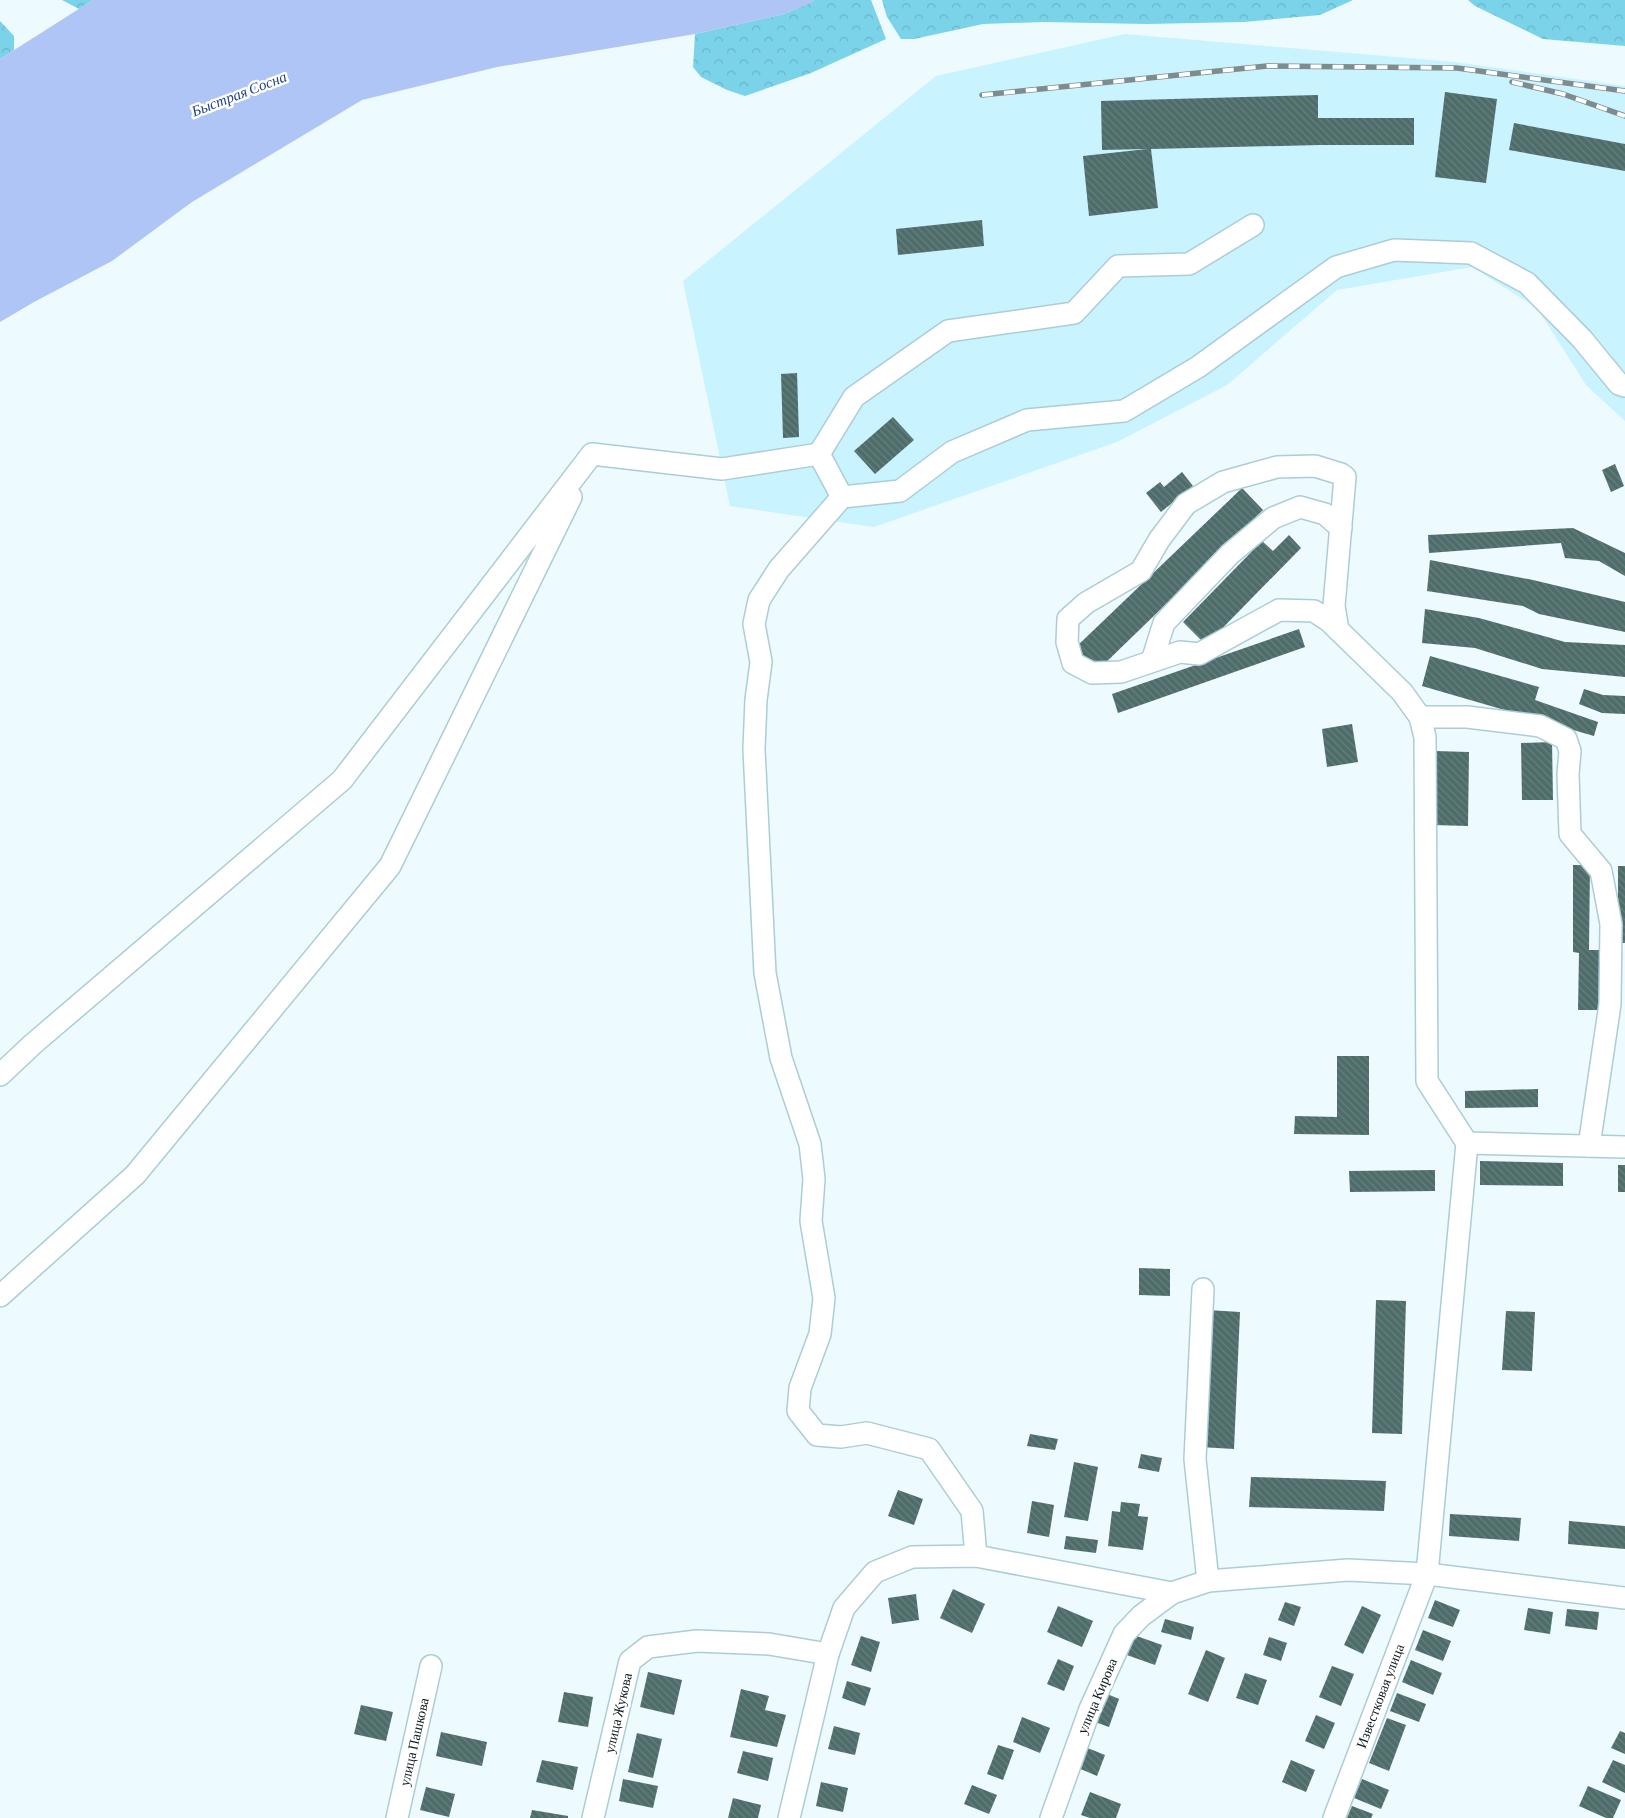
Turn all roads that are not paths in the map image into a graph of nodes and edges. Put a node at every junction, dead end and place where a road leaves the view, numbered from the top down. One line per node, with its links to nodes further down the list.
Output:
1 (1253, 225): 4 (street)
2 (1625, 386): 5 (street)
3 (592, 454): 4 (street); 11 (street); 16 (street)
4 (819, 454): 5 (street)
5 (842, 497): 17 (street)
6 (1341, 528): 7 (street); 8 (street); 8 (street)
7 (1338, 630): 8 (street); 9 (street)
8 (1152, 661)
9 (1422, 727): 10 (street); 12 (street)
10 (1618, 951): 13 (street)
11 (0, 1075)
12 (1467, 1143): 13 (street); 18 (street, Известковая улица)
13 (1589, 1146): 14 (street)
14 (1625, 1147)
15 (1203, 1289): 19 (street)
16 (0, 1296)
17 (976, 1556): 20 (street); 22 (street)
18 (1427, 1574): 19 (street); 21 (street); 28 (street, Известковая улица)
19 (1208, 1581): 20 (street)
20 (1172, 1593): 27 (street, улица Кирова)
21 (1625, 1598)
22 (828, 1654): 25 (street, улица Жукова); 26 (street)
23 (431, 1666): 24 (street, улица Пашкова)
24 (398, 1818)
25 (593, 1818)
26 (790, 1818)
27 (1051, 1818)
28 (1334, 1818)

